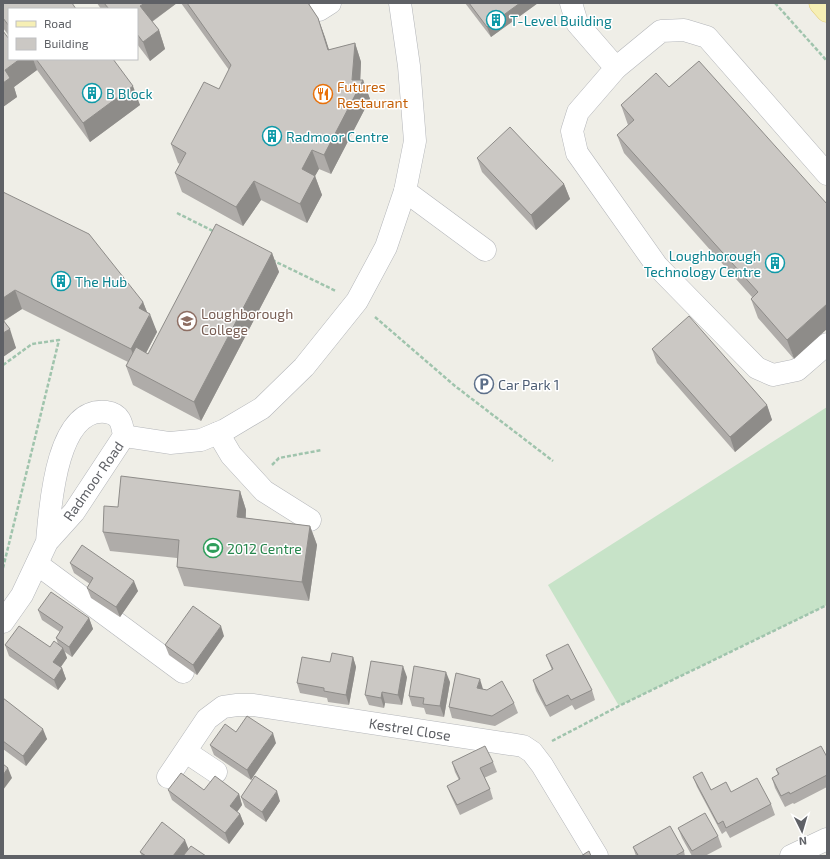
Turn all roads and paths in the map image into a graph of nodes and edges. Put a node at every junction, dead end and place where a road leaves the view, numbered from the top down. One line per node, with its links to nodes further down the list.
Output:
1 (400, 3): 9 (street)
2 (570, 3): 7 (street)
3 (775, 3): 6 (path)
4 (820, 3): 5 (main road)
5 (827, 11)
6 (827, 61)
7 (616, 68): 8 (street); 15 (street)
8 (827, 174)
9 (405, 191): 12 (street); 14 (street)
10 (177, 213): 11 (path)
11 (220, 234)
12 (485, 250)
13 (270, 259): 14 (path)
14 (356, 301): 17 (street); 20 (path)
15 (827, 344)
16 (3, 365): 25 (path)
17 (218, 433): 18 (street); 21 (street)
18 (124, 436): 23 (street, Radmoor Road); 23 (street, Radmoor Road)
19 (322, 450): 21 (path)
20 (552, 461)
21 (255, 481): 22 (street)
22 (310, 520)
23 (47, 542): 24 (street, Radmoor Road)
24 (37, 564): 27 (street, Radmoor Road); 28 (street)
25 (3, 568)
26 (827, 605): 30 (path)
27 (3, 622)
28 (183, 672)
29 (186, 752): 30 (street, Kestrel Close); 31 (street); 32 (street, Kestrel Close)
30 (532, 752): 34 (street)
31 (216, 772)
32 (168, 777)
33 (827, 839): 35 (street)
34 (597, 856)
35 (791, 856)

